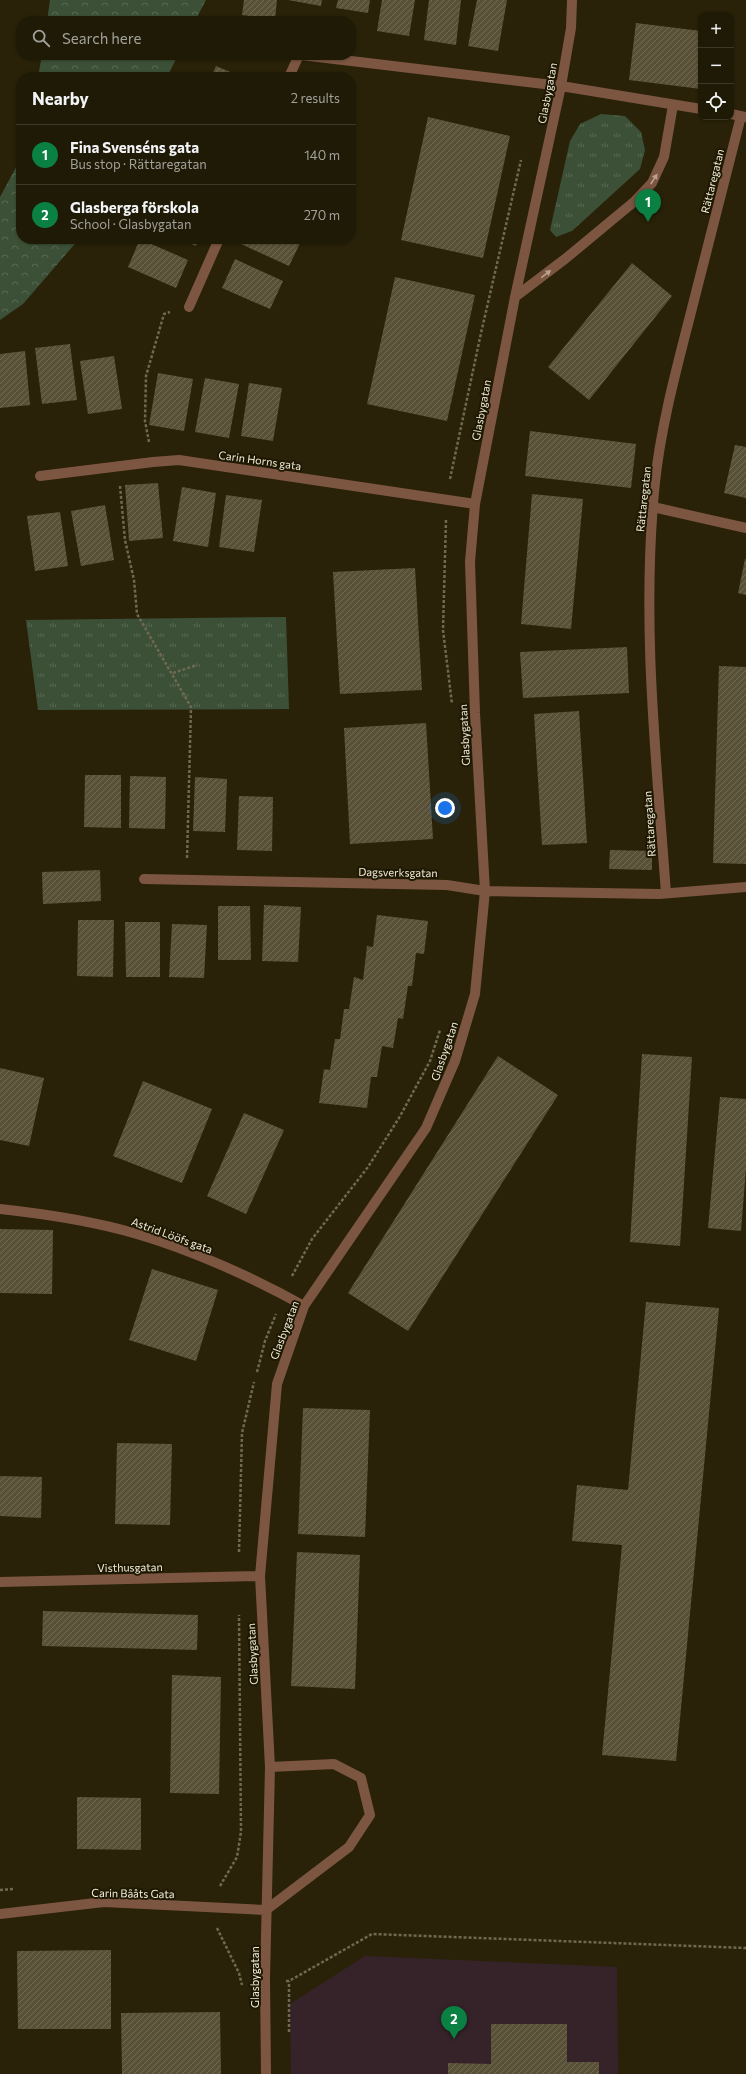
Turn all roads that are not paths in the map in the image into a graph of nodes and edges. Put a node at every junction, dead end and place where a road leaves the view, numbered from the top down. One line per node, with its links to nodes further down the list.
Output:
1 (572, 0): 5 (street, Glasbygatan)
2 (298, 60): 4 (street)
3 (342, 60): 5 (street)
4 (292, 72)
5 (561, 86): 6 (street); 10 (street, Glasbygatan)
6 (673, 105): 7 (street); 10 (street, one-way to 6)
7 (698, 109)
8 (739, 116): 14 (street, Rättaregatan)
9 (217, 244): 11 (street)
10 (515, 297): 13 (street, Glasbygatan)
11 (189, 307)
12 (40, 476): 13 (street, Carin Horns gata)
13 (475, 504): 18 (street, Glasbygatan)
14 (653, 506): 15 (street); 19 (street, Rättaregatan)
15 (746, 528)
16 (144, 879): 18 (street, Dagsverksgatan)
17 (746, 887): 19 (street, Dagsverksgatan)
18 (485, 891): 19 (street, Dagsverksgatan); 21 (street, Glasbygatan)
19 (666, 893)
20 (0, 1209): 21 (street, Astrid Lööfs gata)
21 (304, 1306): 22 (street, Glasbygatan)
22 (260, 1576): 23 (street, Visthusgatan); 24 (street, Glasbygatan)
23 (0, 1582)
24 (270, 1767): 25 (street, Glasbygatan); 25 (street)
25 (266, 1910): 26 (street, Carin Bååts Gata); 27 (street, Glasbygatan)
26 (0, 1914)
27 (266, 2074)

